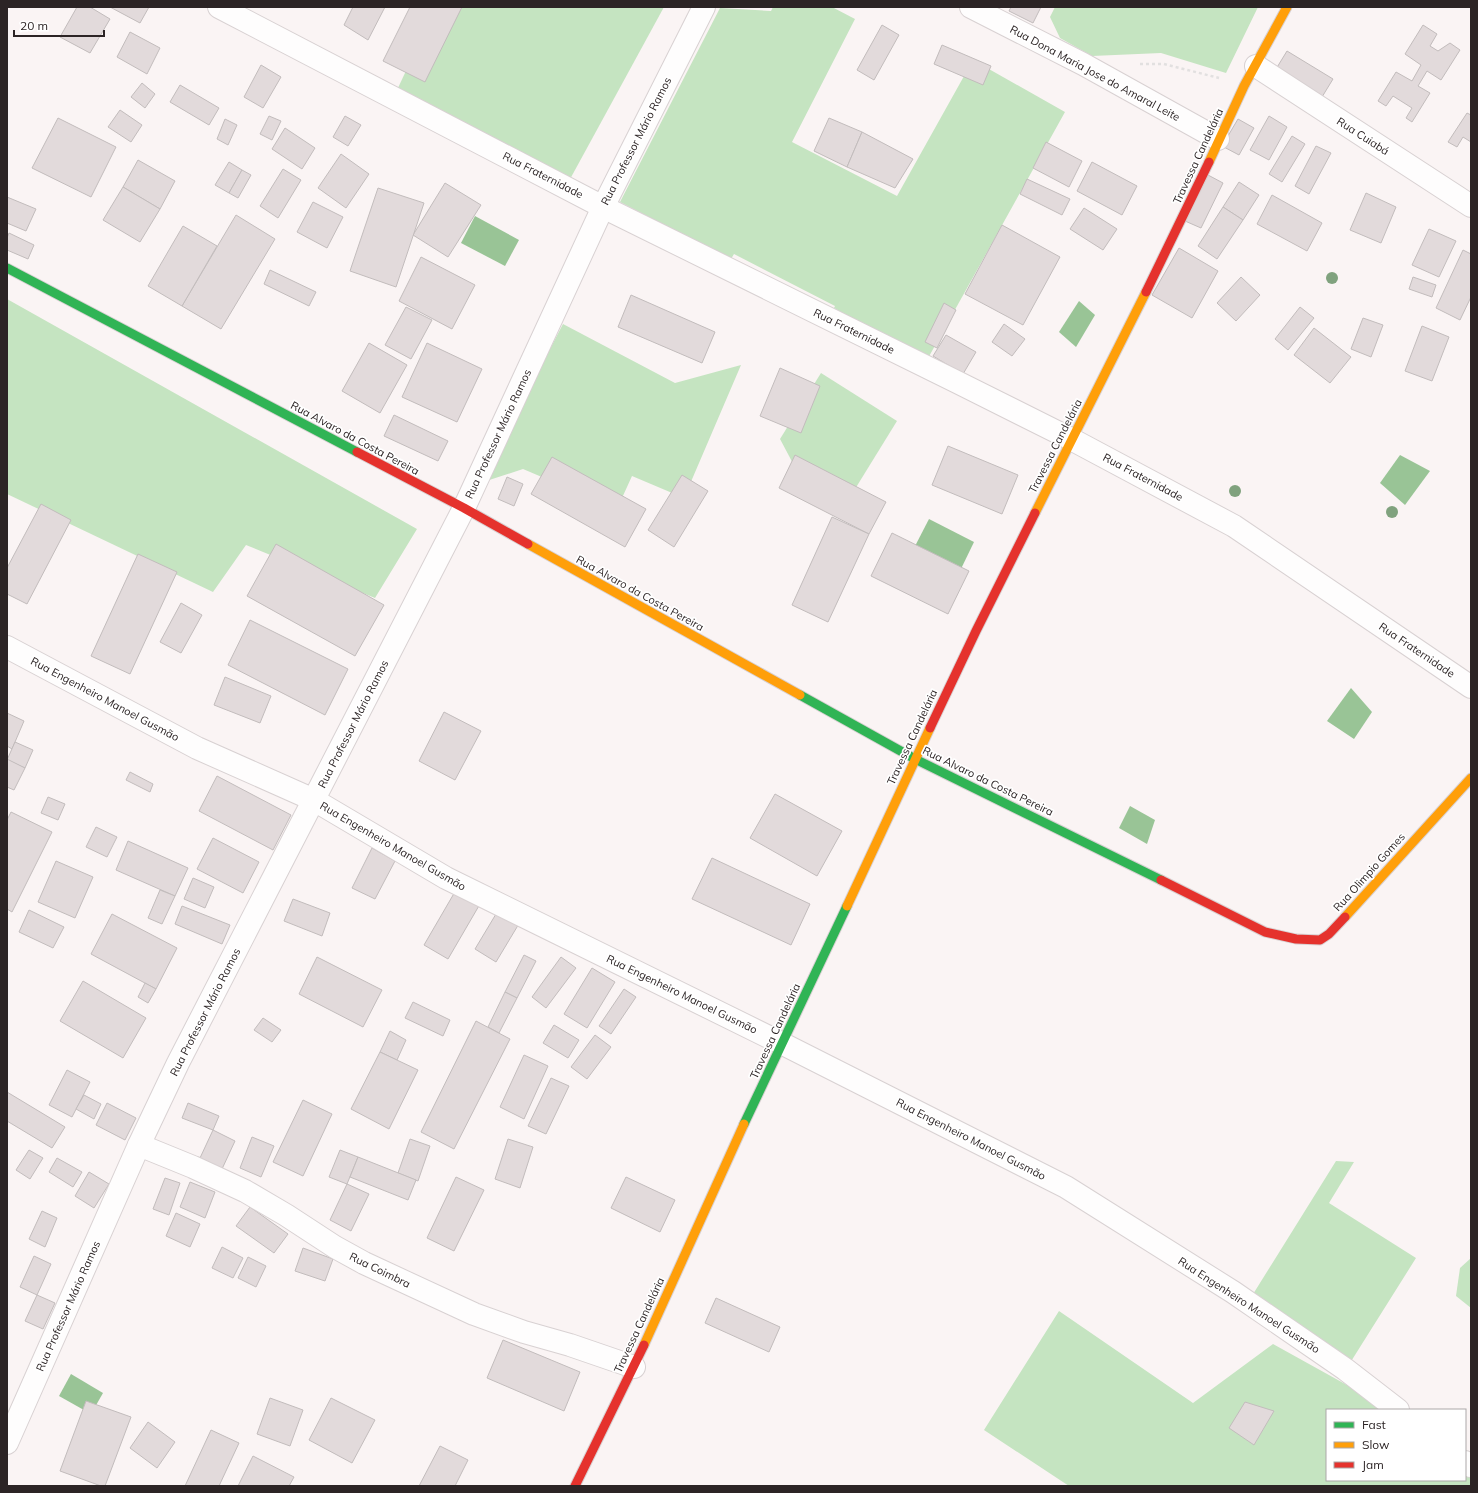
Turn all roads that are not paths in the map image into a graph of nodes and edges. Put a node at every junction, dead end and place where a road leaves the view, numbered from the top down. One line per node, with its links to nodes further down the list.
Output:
1 (219, 7): 8 (street, Rua Fraternidade)
2 (704, 7): 8 (street, Rua Professor Mário Ramos)
3 (971, 7): 6 (street, Rua Dona Maria Jose do Amaral Leite)
4 (1287, 7): 5 (street, Travessa Candelária)
5 (1256, 66): 6 (street, Travessa Candelária); 7 (street, Rua Cuiabá)
6 (1218, 139): 10 (street, Travessa Candelária)
7 (1471, 206)
8 (603, 207): 10 (street, Rua Fraternidade); 11 (street, Rua Professor Mário Ramos)
9 (7, 268): 11 (street, Rua Alvaro da Costa Pereira)
10 (1071, 440): 13 (street, Rua Fraternidade); 14 (street, Travessa Candelária)
11 (464, 508): 14 (street, Rua Alvaro da Costa Pereira); 16 (street, Rua Professor Mário Ramos)
12 (7, 648): 16 (street, Rua Engenheiro Manoel Gusmão)
13 (1471, 686)
14 (915, 759): 17 (street, Rua Alvaro da Costa Pereira); 18 (street, Travessa Candelária)
15 (1471, 778): 17 (street, Rua Olimpio Gomes)
16 (314, 800): 18 (street, Rua Engenheiro Manoel Gusmão); 19 (street, Rua Professor Mário Ramos)
17 (1265, 932)
18 (783, 1044): 20 (street, Travessa Candelária); 21 (street, Rua Engenheiro Manoel Gusmão)
19 (139, 1145): 20 (street, Rua Coimbra); 22 (street, Rua Professor Mário Ramos)
20 (634, 1367): 23 (street, Travessa Candelária)
21 (1397, 1409)
22 (7, 1443)
23 (575, 1486)

